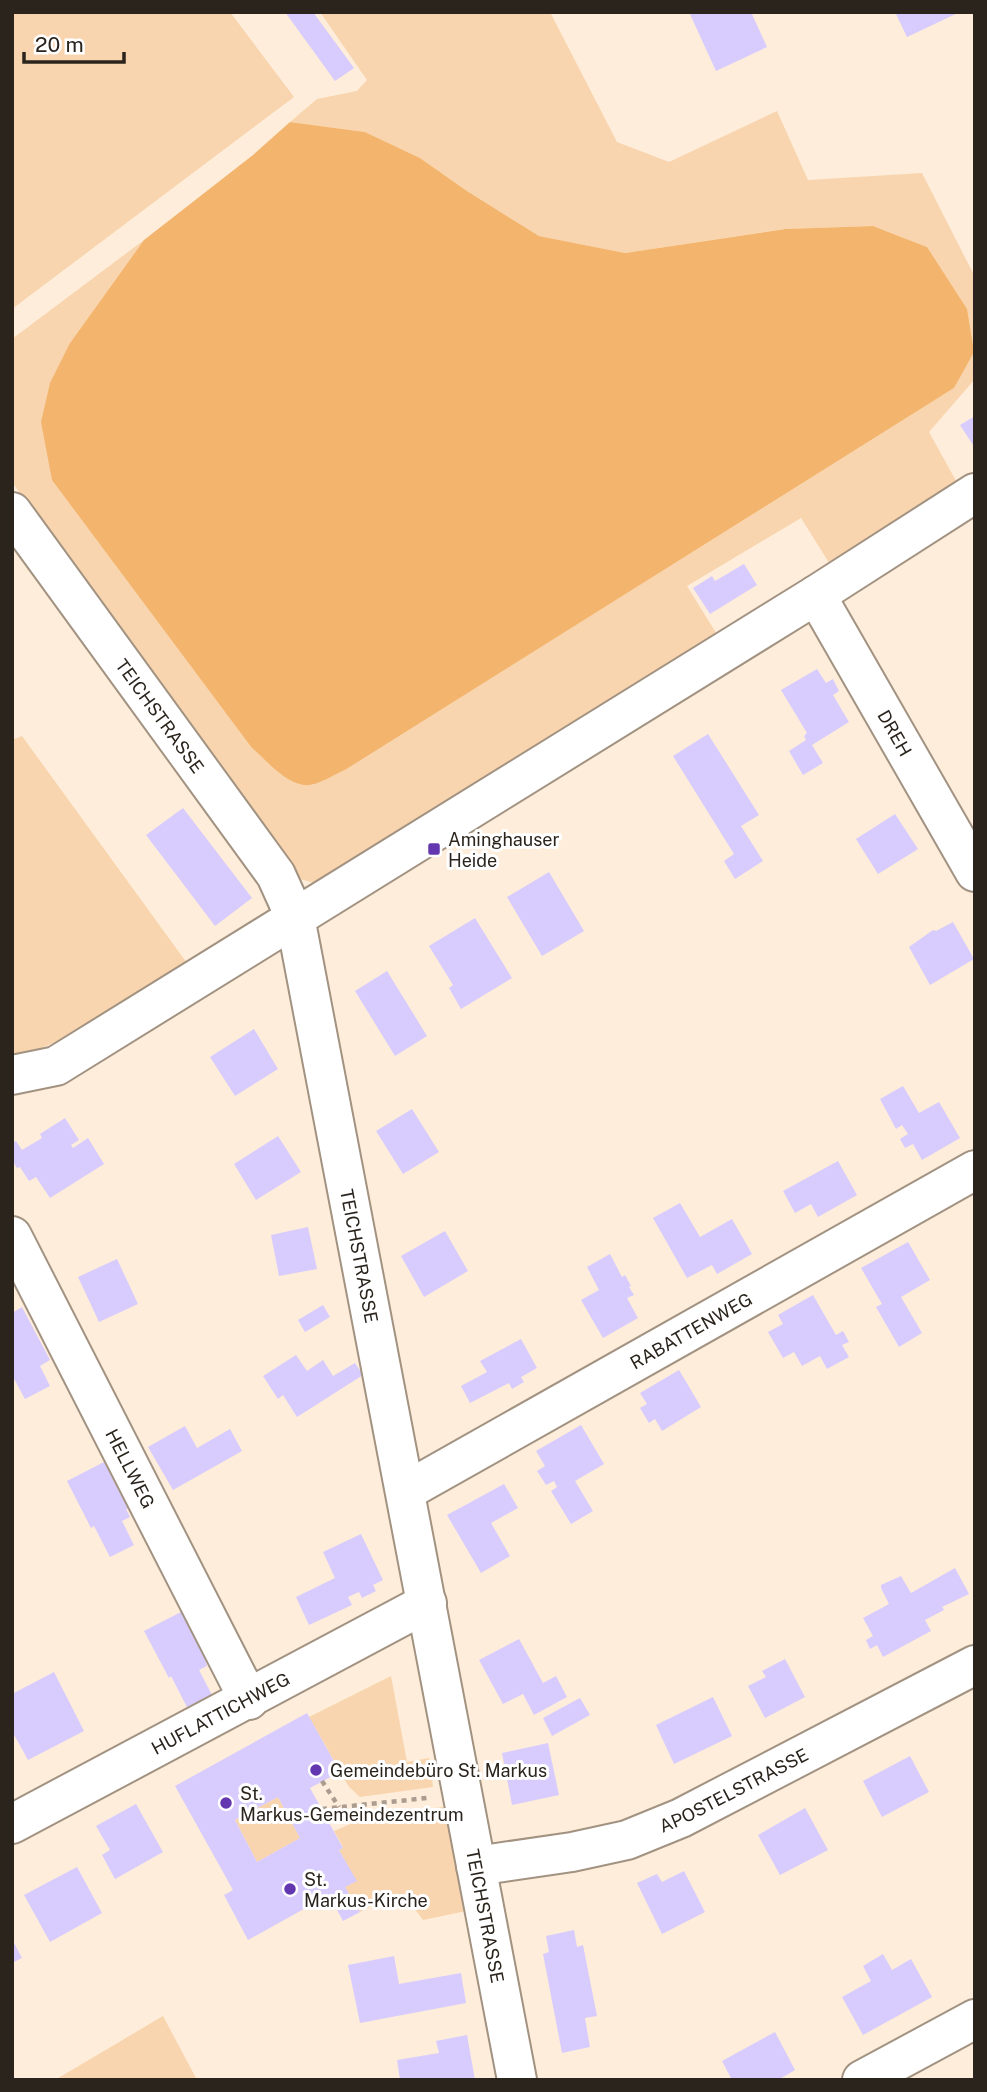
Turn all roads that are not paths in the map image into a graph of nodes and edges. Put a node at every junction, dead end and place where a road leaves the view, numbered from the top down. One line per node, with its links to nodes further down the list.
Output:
1 (975, 493): 3 (street)
2 (12, 512): 5 (street, TEICHSTRASSE)
3 (816, 596): 4 (street, DREH); 5 (street)
4 (975, 872)
5 (295, 917): 6 (street); 9 (street, TEICHSTRASSE)
6 (12, 1075)
7 (975, 1170): 9 (street, RABATTENWEG)
8 (12, 1236): 12 (street, HELLWEG)
9 (406, 1491): 10 (street, TEICHSTRASSE)
10 (427, 1603): 12 (street, HUFLATTICHWEG); 14 (street, TEICHSTRASSE)
11 (975, 1665): 14 (street, APOSTELSTRASSE)
12 (249, 1700): 13 (street, HUFLATTICHWEG)
13 (12, 1824)
14 (476, 1866): 16 (street, TEICHSTRASSE)
15 (975, 2019): 17 (street)
16 (517, 2080)
17 (862, 2080)

